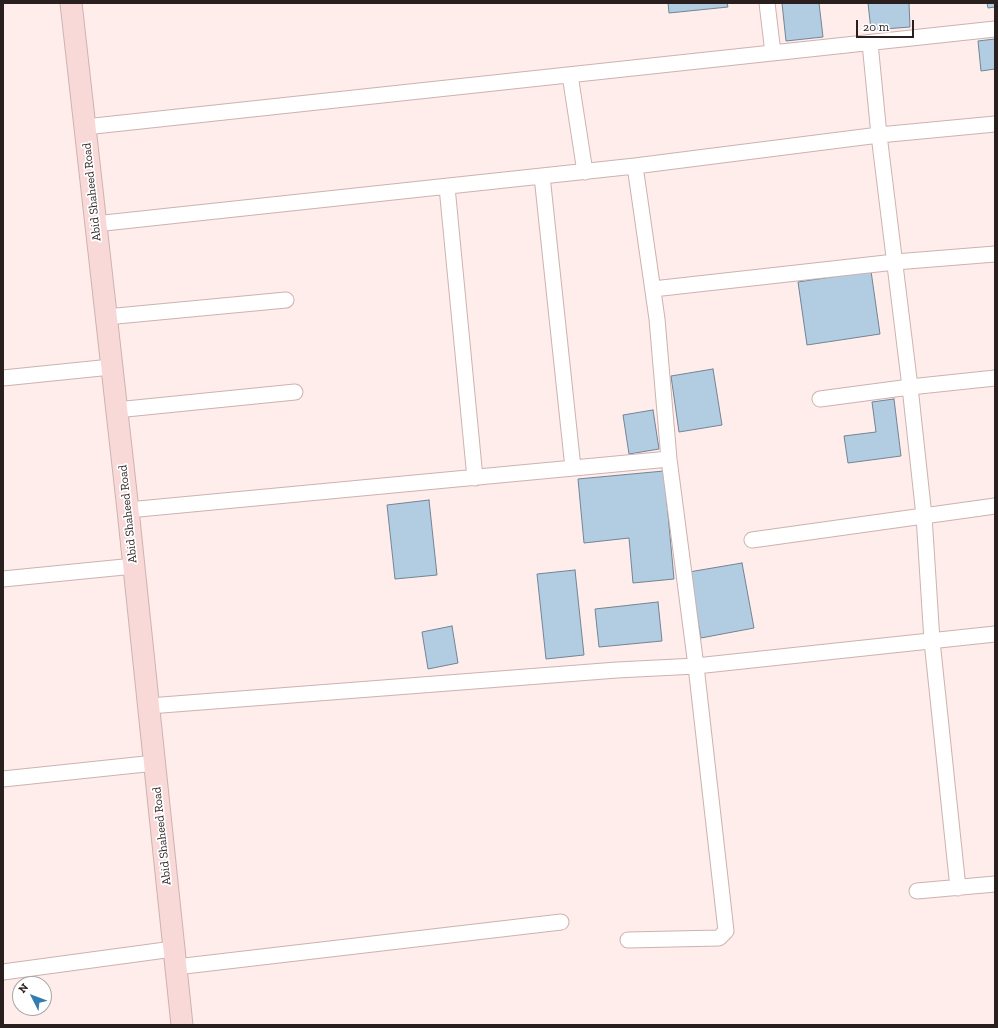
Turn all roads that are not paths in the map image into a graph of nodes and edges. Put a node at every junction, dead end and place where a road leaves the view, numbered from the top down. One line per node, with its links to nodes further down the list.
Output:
1 (71, 3): 8 (street, Abid Shaheed Road)
2 (767, 3): 5 (street)
3 (995, 30): 4 (street)
4 (870, 42): 5 (street); 9 (street)
5 (773, 53): 6 (street)
6 (570, 75): 8 (street); 11 (street)
7 (995, 124): 9 (street)
8 (84, 127): 14 (street, Abid Shaheed Road)
9 (879, 135): 10 (street); 16 (street)
10 (635, 166): 11 (street); 17 (street)
11 (585, 172): 12 (street)
12 (542, 176): 13 (street); 28 (street)
13 (447, 187): 14 (street); 29 (street)
14 (96, 224): 19 (street, Abid Shaheed Road)
15 (995, 254): 16 (street)
16 (895, 262): 17 (street); 23 (street)
17 (653, 289): 27 (street)
18 (286, 300): 19 (street)
19 (106, 317): 20 (street, Abid Shaheed Road)
20 (111, 367): 21 (street); 26 (street, Abid Shaheed Road)
21 (3, 378)
22 (995, 378): 23 (street)
23 (910, 387): 25 (street); 32 (street)
24 (295, 392): 26 (street)
25 (820, 399)
26 (116, 410): 31 (street, Abid Shaheed Road)
27 (669, 459): 28 (street); 38 (street)
28 (573, 468): 29 (street)
29 (475, 478): 31 (street)
30 (995, 506): 32 (street)
31 (128, 510): 34 (street, Abid Shaheed Road)
32 (924, 516): 33 (street); 37 (street)
33 (752, 540)
34 (134, 566): 35 (street); 39 (street, Abid Shaheed Road)
35 (3, 579)
36 (995, 634): 37 (street)
37 (932, 641): 38 (street); 43 (street)
38 (696, 666): 39 (street); 46 (street)
39 (149, 706): 40 (street, Abid Shaheed Road)
40 (154, 763): 41 (street); 47 (street, Abid Shaheed Road)
41 (3, 779)
42 (995, 884): 43 (street)
43 (958, 888): 44 (street)
44 (917, 891)
45 (561, 922): 47 (street)
46 (628, 940)
47 (175, 958): 48 (street); 49 (street, Abid Shaheed Road)
48 (3, 972)
49 (182, 1025)

